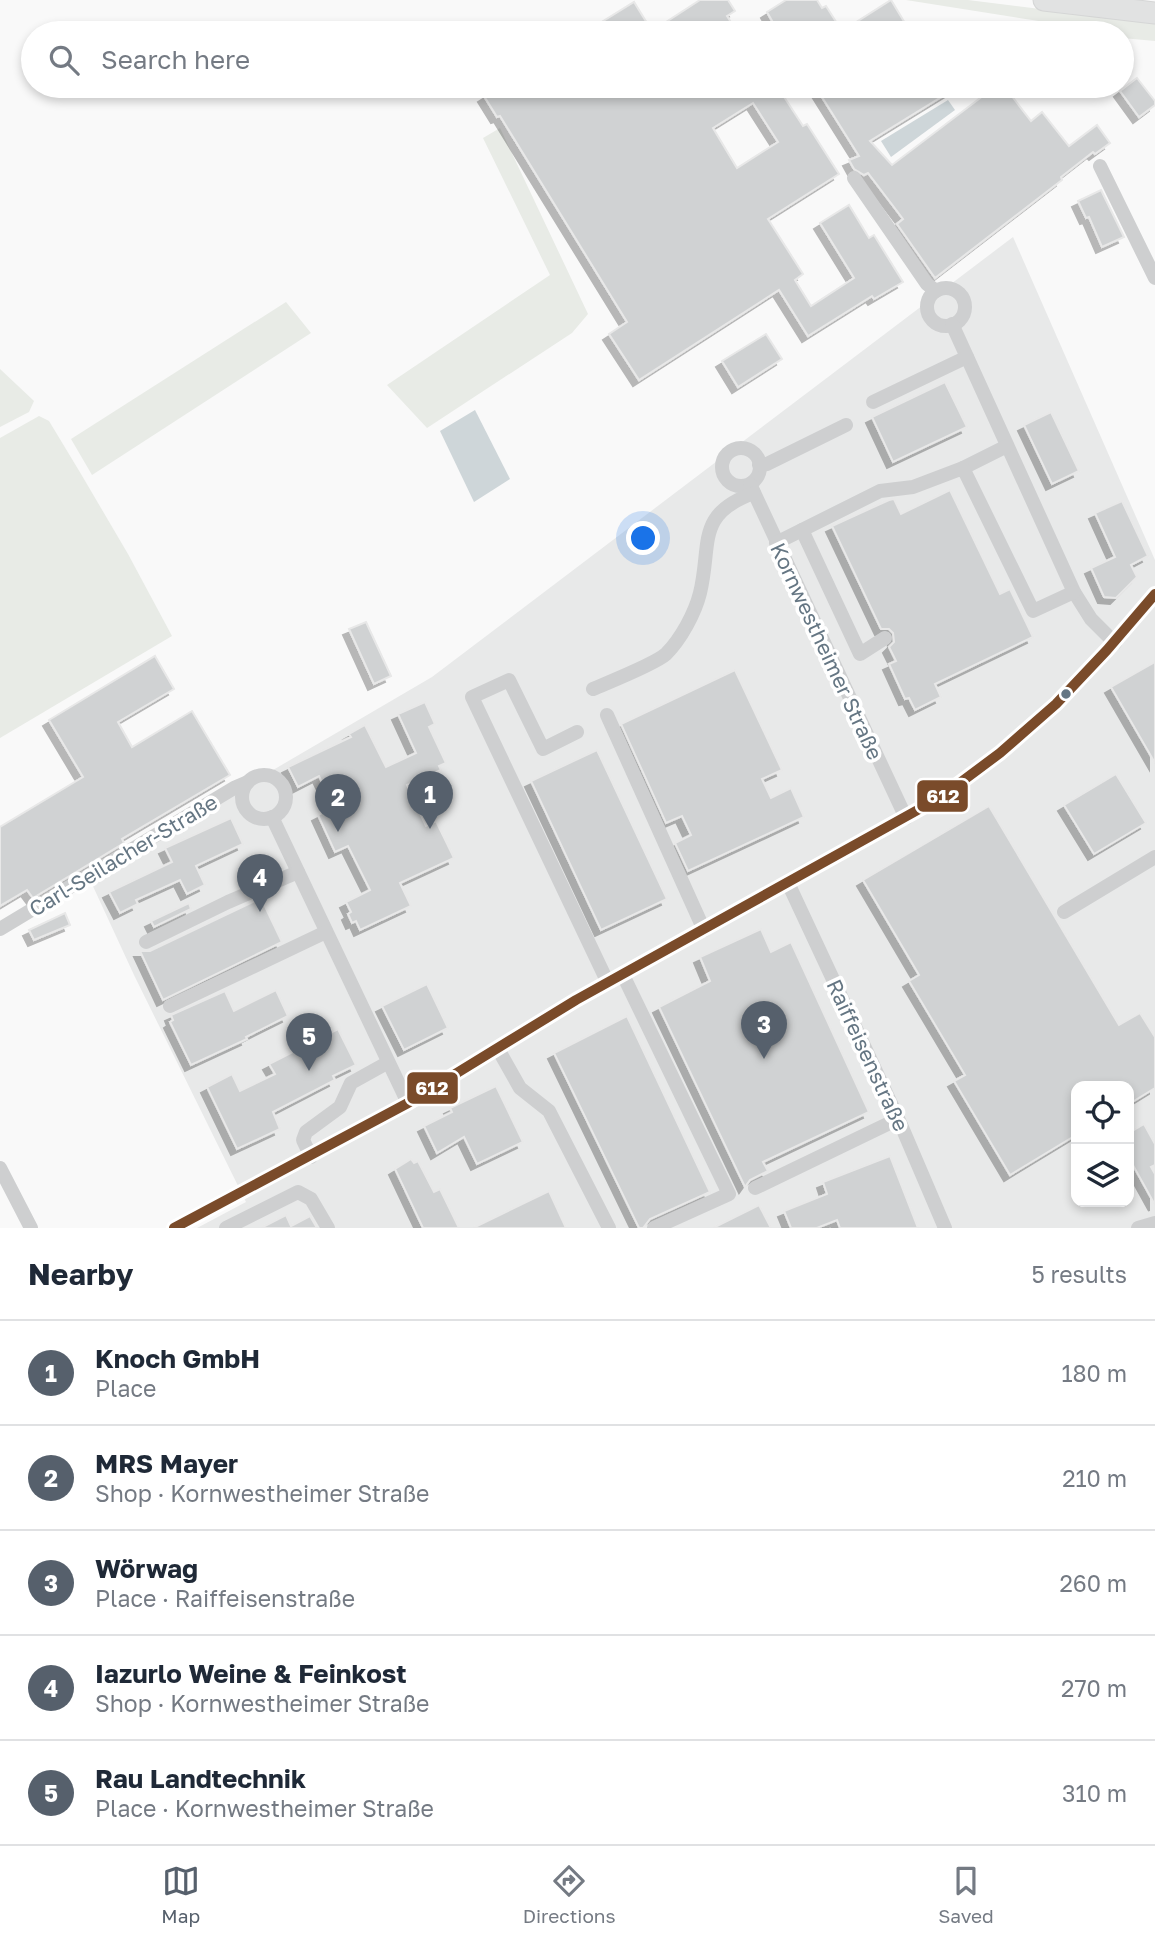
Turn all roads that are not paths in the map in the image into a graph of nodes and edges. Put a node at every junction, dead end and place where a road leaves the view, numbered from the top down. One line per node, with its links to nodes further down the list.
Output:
1 (1044, 0): 2 (highway)
2 (1155, 13)
3 (1100, 166): 5 (street)
4 (854, 178): 6 (street)
5 (1155, 278)
6 (936, 291): 7 (street); 7 (street)
7 (952, 324): 8 (street)
8 (967, 358): 9 (street); 11 (street)
9 (873, 402)
10 (846, 425): 12 (street)
11 (1007, 446): 13 (street); 17 (street)
12 (759, 465): 14 (street); 14 (street)
13 (963, 468): 15 (street); 17 (street)
14 (752, 488): 16 (street, Kornwestheimer Straße); 21 (street)
15 (802, 530): 16 (street); 19 (street)
16 (776, 543): 26 (street, Kornwestheimer Straße)
17 (1074, 592): 20 (street)
18 (1155, 594): 20 (street)
19 (885, 638)
20 (1115, 643): 26 (street)
21 (593, 689)
22 (607, 715): 32 (street)
23 (577, 732): 36 (street)
24 (248, 782): 25 (street); 25 (street); 31 (street, Carl-Seilacher-Straße)
25 (272, 817): 28 (street)
26 (906, 818): 29 (street)
27 (1155, 857): 30 (street)
28 (298, 872): 33 (street); 34 (street)
29 (788, 883): 32 (street); 41 (street, Raiffeisenstraße)
30 (1064, 912)
31 (0, 929)
32 (704, 930): 35 (street)
33 (326, 932): 37 (street); 39 (street)
34 (146, 942)
35 (623, 975): 36 (street); 51 (street)
36 (608, 983): 38 (street)
37 (170, 1006)
38 (498, 1049): 40 (street); 50 (street)
39 (387, 1063): 40 (street); 42 (street)
40 (408, 1103): 42 (street)
41 (898, 1119): 44 (street); 52 (street, Raiffeisenstraße)
42 (311, 1157): 47 (street)
43 (0, 1168): 46 (street)
44 (755, 1188)
45 (1155, 1223): 53 (street)
46 (31, 1228)
47 (174, 1228)
48 (226, 1228): 49 (street)
49 (327, 1228)
50 (608, 1228)
51 (654, 1228)
52 (945, 1228)
53 (1138, 1228)

